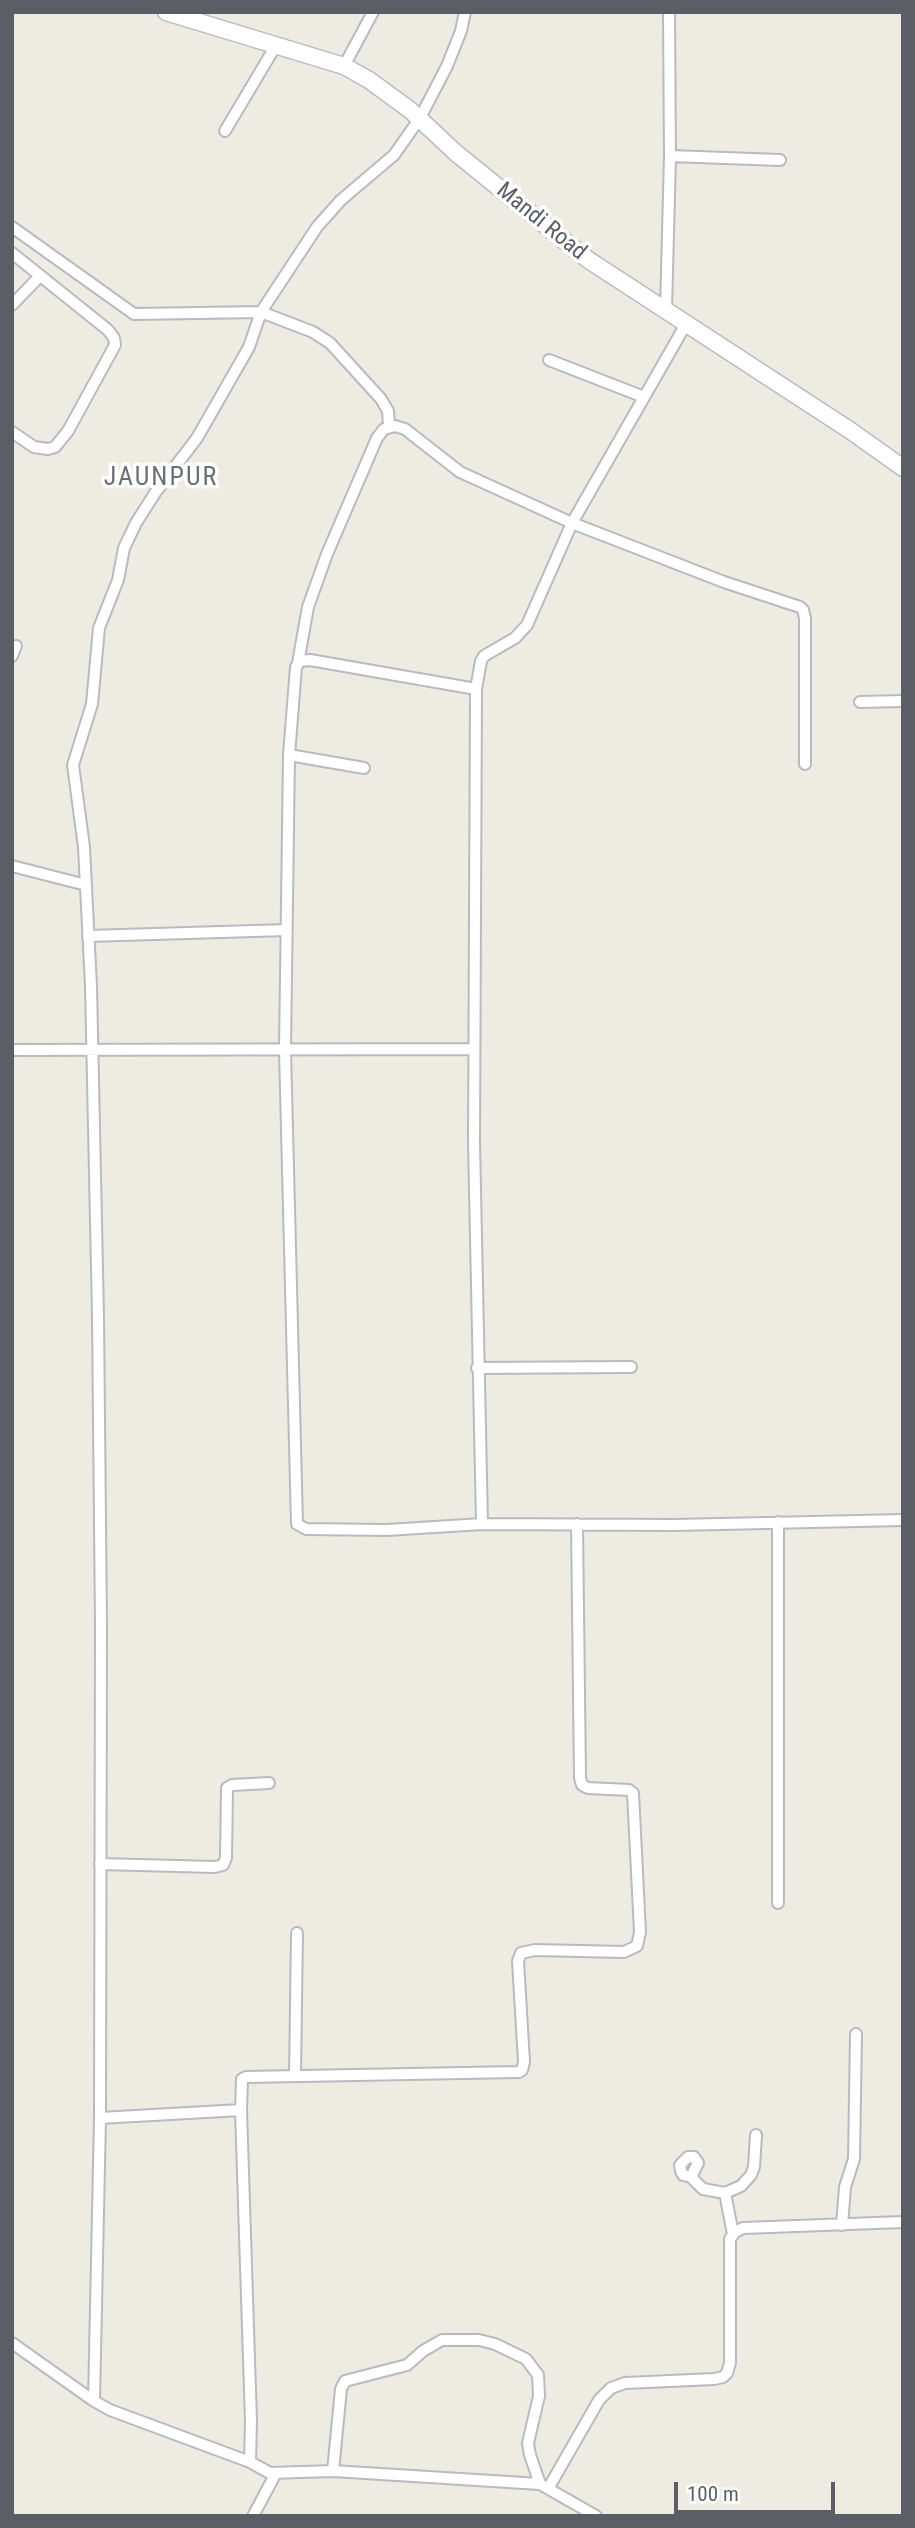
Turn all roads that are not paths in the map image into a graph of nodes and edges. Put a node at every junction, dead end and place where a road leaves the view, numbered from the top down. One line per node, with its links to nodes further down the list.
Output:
1 (166, 12): 5 (street, Mandi Road)
2 (373, 12): 6 (street)
3 (465, 12): 7 (street)
4 (669, 12): 9 (street)
5 (275, 47): 6 (street, Mandi Road); 8 (street)
6 (344, 66): 7 (street, Mandi Road)
7 (420, 118): 15 (street, Mandi Road); 16 (street)
8 (225, 131)
9 (670, 156): 10 (street); 15 (street)
10 (780, 160)
11 (12, 227): 16 (street)
12 (12, 253): 13 (street)
13 (40, 276): 14 (street); 21 (street)
14 (12, 305)
15 (666, 310): 17 (street, Mandi Road)
16 (261, 312): 20 (street); 32 (street)
17 (686, 324): 19 (street); 22 (street, Mandi Road)
18 (549, 360): 19 (street)
19 (644, 397): 23 (street)
20 (389, 426): 23 (street); 24 (street)
21 (12, 432)
22 (903, 468)
23 (572, 523): 25 (street); 29 (street)
24 (298, 663): 25 (street); 28 (street)
25 (476, 688): 35 (street)
26 (903, 701): 27 (street)
27 (859, 702)
28 (289, 755): 30 (street); 33 (street)
29 (805, 764)
30 (363, 768)
31 (12, 866): 32 (street)
32 (86, 885): 34 (street)
33 (287, 930): 34 (street); 37 (street)
34 (88, 936): 38 (street)
35 (474, 1049): 37 (street); 40 (street)
36 (12, 1050): 38 (street)
37 (285, 1050): 38 (street); 43 (street)
38 (93, 1051): 46 (street)
39 (631, 1367): 40 (street)
40 (477, 1368): 43 (street)
41 (903, 1520): 42 (street)
42 (778, 1522): 44 (street); 47 (street)
43 (482, 1524): 44 (street)
44 (576, 1524): 50 (street)
45 (269, 1783): 46 (street)
46 (100, 1864): 52 (street)
47 (778, 1903)
48 (297, 1933): 50 (street)
49 (856, 2034): 57 (street)
50 (295, 2076): 51 (street)
51 (241, 2110): 52 (street); 61 (street)
52 (100, 2118): 60 (street)
53 (756, 2135): 55 (street)
54 (691, 2177): 55 (street)
55 (725, 2193): 58 (street)
56 (903, 2222): 57 (street)
57 (842, 2224): 58 (street)
58 (733, 2234): 64 (street)
59 (12, 2343): 60 (street)
60 (94, 2401): 61 (street)
61 (250, 2462): 63 (street)
62 (333, 2470): 63 (street); 64 (street); 64 (street)
63 (276, 2473): 65 (street)
64 (545, 2486): 66 (street)
65 (253, 2516)
66 (596, 2516)

